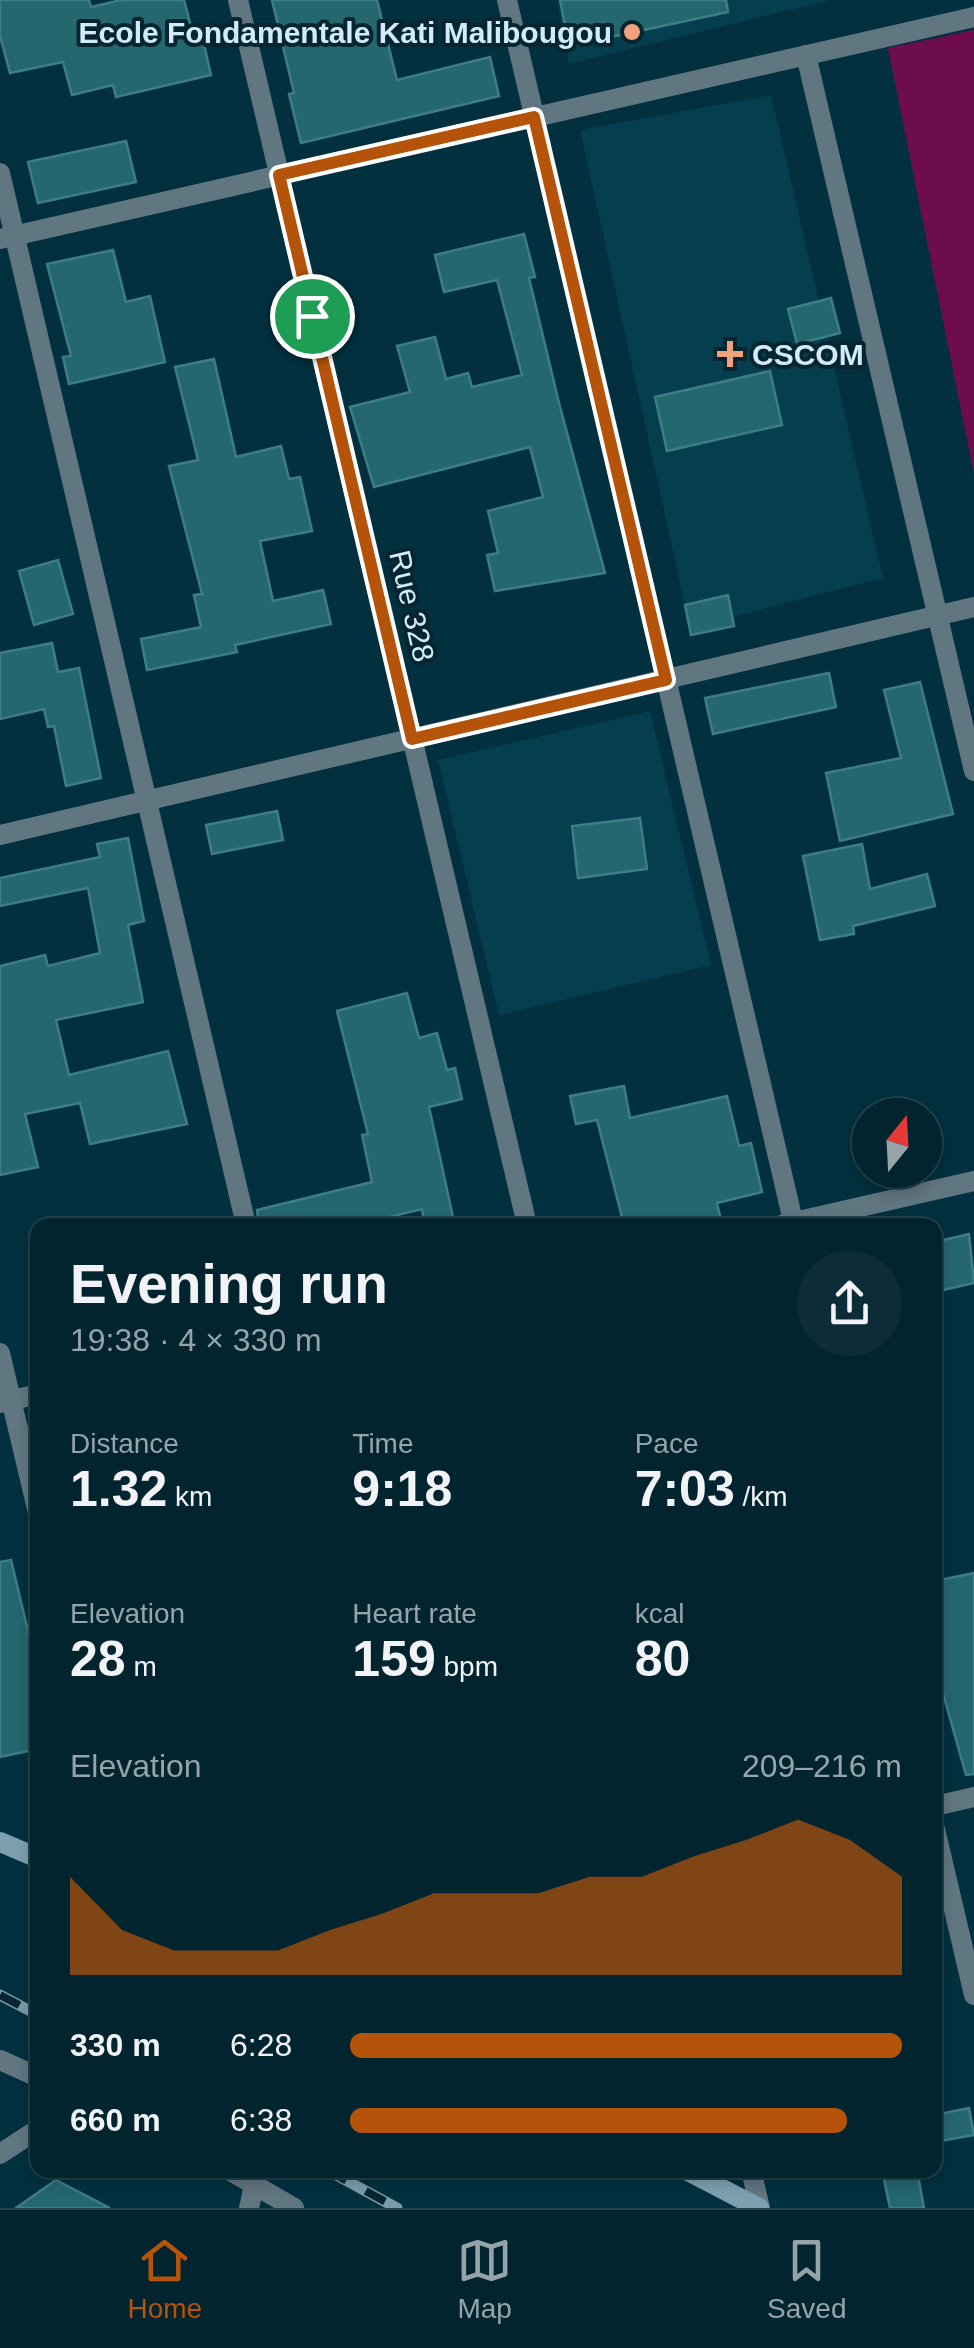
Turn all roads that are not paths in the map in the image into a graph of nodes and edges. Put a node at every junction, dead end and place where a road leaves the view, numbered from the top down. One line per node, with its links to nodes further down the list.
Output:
1 (238, 0): 7 (street, Rue 328)
2 (507, 0): 5 (street)
3 (974, 17): 4 (street)
4 (806, 55): 5 (street); 10 (street)
5 (534, 117): 7 (street); 11 (street)
6 (0, 173): 8 (street)
7 (279, 175): 8 (street); 12 (street, Rue 328)
8 (7, 237): 14 (street)
9 (974, 608): 10 (street)
10 (938, 616): 11 (street); 13 (street)
11 (666, 680): 12 (street); 19 (street)
12 (412, 739): 14 (street); 18 (street, Rue 328)
13 (974, 771)
14 (147, 801): 15 (street); 17 (street)
15 (0, 836)
16 (974, 1181): 20 (street)
17 (244, 1218)
18 (526, 1218)
19 (788, 1218)
20 (815, 1218)
21 (0, 1352): 22 (street)
22 (6, 1402): 23 (street)
23 (30, 1485)
24 (974, 1797): 25 (street)
25 (942, 1804)
26 (0, 1842): 27 (street)
27 (30, 1855)
28 (942, 1859): 29 (street)
29 (974, 1996)
30 (0, 2060): 31 (street)
31 (30, 2073)
32 (30, 2134): 33 (street)
33 (0, 2154)
34 (242, 2178): 37 (street)
35 (702, 2178): 41 (street)
36 (753, 2178): 41 (street)
37 (254, 2185): 38 (street); 39 (street); 40 (street)
38 (249, 2208)
39 (270, 2208)
40 (294, 2208)
41 (760, 2208)

